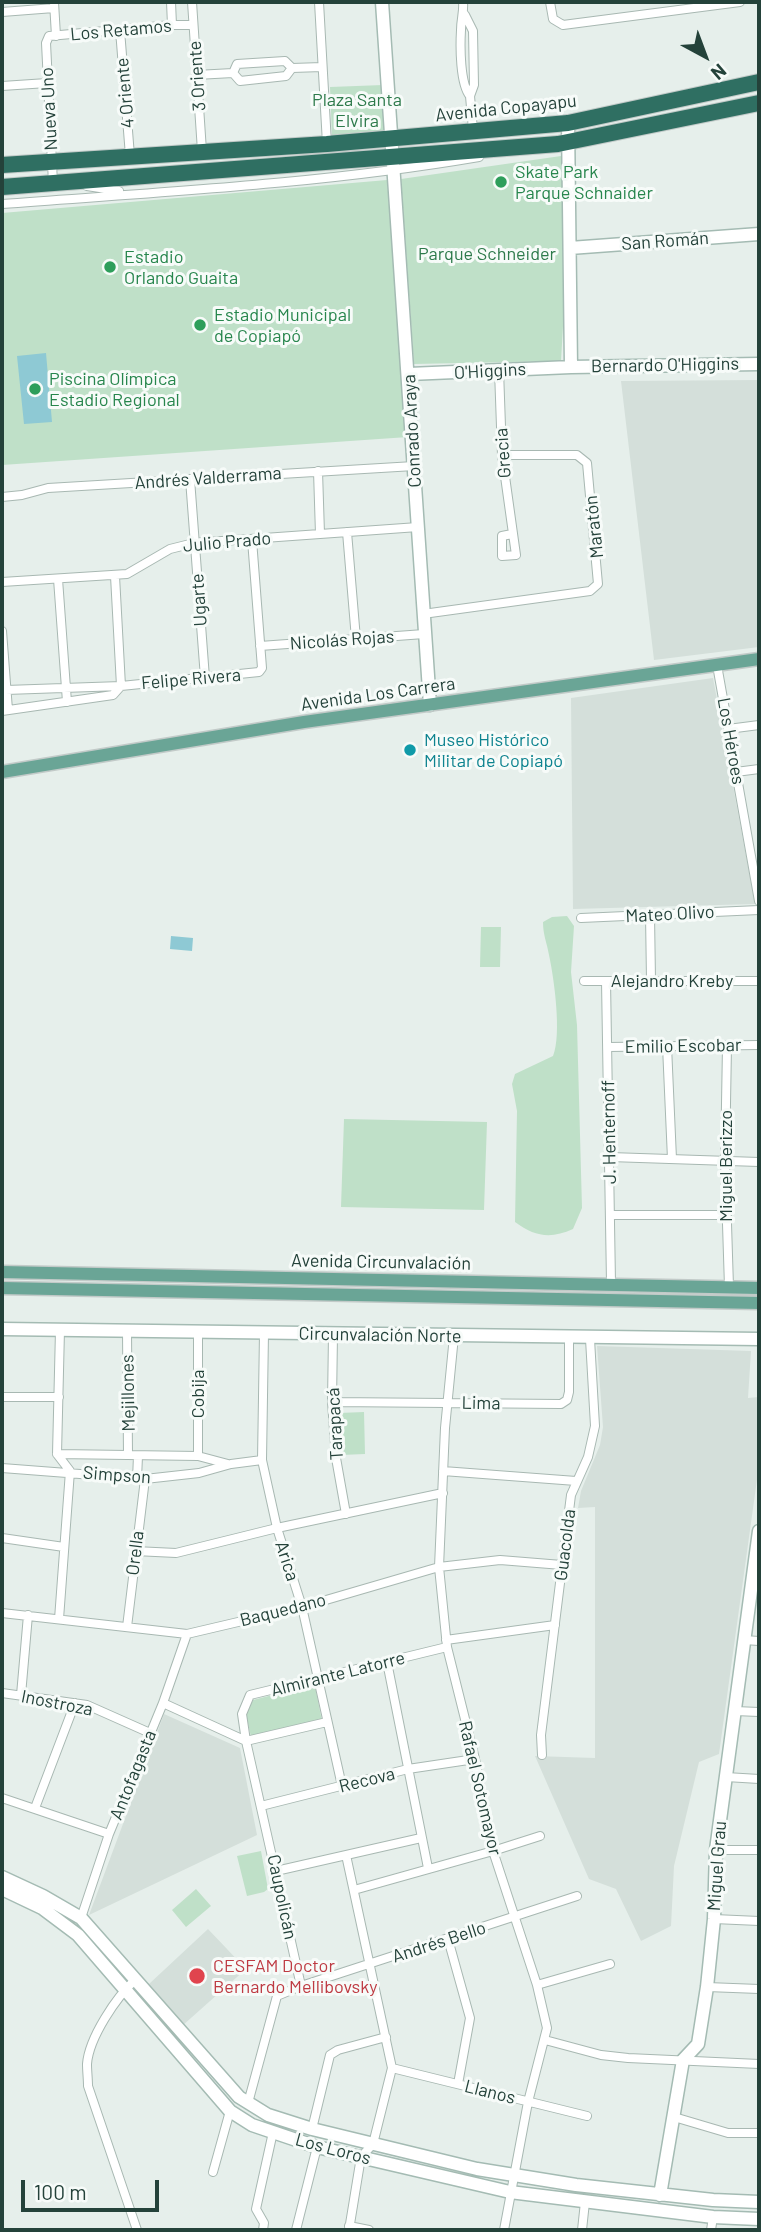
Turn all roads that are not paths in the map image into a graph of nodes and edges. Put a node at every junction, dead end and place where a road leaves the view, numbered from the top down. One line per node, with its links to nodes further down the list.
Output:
1 (171, 2): 2 (street, Los Retamos); 11 (street)
2 (180, 2)
3 (192, 2): 12 (street, 3 Oriente)
4 (319, 2): 15 (street)
5 (382, 2): 25 (street, Conrado Araya)
6 (463, 2): 24 (street)
7 (550, 2): 8 (street)
8 (740, 2)
9 (54, 5): 10 (street, Los Retamos); 14 (street, Nueva Uno)
10 (2, 12)
11 (172, 25): 12 (street, Los Retamos); 13 (street, Los Retamos)
12 (194, 25): 18 (street, 3 Oriente)
13 (120, 30): 14 (street, Los Retamos); 29 (street, 4 Oriente)
14 (53, 36): 20 (street, Nueva Uno)
15 (322, 67): 16 (street); 27 (street)
16 (292, 68): 17 (street); 17 (street)
17 (233, 73): 18 (street)
18 (196, 75): 28 (street, 3 Oriente)
19 (759, 82): 23 (highway, Avenida Copayapu)
20 (47, 83): 21 (street); 30 (street, Nueva Uno)
21 (2, 86)
22 (759, 103): 26 (highway)
23 (568, 123): 24 (highway, Avenida Copayapu); 26 (street)
24 (473, 130): 25 (highway, Avenida Copayapu)
25 (392, 139): 27 (highway, Avenida Copayapu); 32 (street, Conrado Araya)
26 (563, 143): 32 (highway); 38 (street)
27 (327, 144): 28 (highway, Avenida Copayapu)
28 (202, 150): 29 (highway, Avenida Copayapu)
29 (130, 156): 30 (highway, Avenida Copayapu)
30 (52, 161): 31 (highway, Avenida Copayapu); 33 (street, Nueva Uno)
31 (2, 164)
32 (393, 164): 33 (highway); 35 (street); 42 (street, Conrado Araya)
33 (58, 183): 34 (highway); 35 (street)
34 (2, 187)
35 (133, 194): 36 (street)
36 (2, 204)
37 (759, 234): 38 (street, San Román)
38 (570, 248): 40 (street)
39 (759, 364): 40 (street, Bernardo O'Higgins)
40 (571, 366): 41 (street, O'Higgins)
41 (499, 370): 42 (street, O'Higgins); 43 (street, Grecia)
42 (409, 374): 44 (street, Conrado Araya)
43 (502, 455): 51 (street, Grecia); 57 (street, Maratón)
44 (414, 466): 45 (street, Andrés Valderrama); 48 (street, Conrado Araya)
45 (318, 471): 46 (street, Andrés Valderrama); 50 (street)
46 (190, 479): 47 (street, Andrés Valderrama); 53 (street, Ugarte)
47 (2, 497)
48 (418, 527): 49 (street, Julio Prado); 57 (street, Conrado Araya)
49 (347, 532): 50 (street, Julio Prado); 60 (street)
50 (320, 534): 52 (street, Julio Prado)
51 (512, 534)
52 (252, 540): 53 (street, Julio Prado); 61 (street)
53 (194, 543): 54 (street, Julio Prado); 64 (street, Ugarte)
54 (115, 576): 55 (street, Julio Prado); 65 (street)
55 (58, 579): 56 (street, Julio Prado); 66 (street)
56 (2, 582)
57 (423, 614): 59 (street, Conrado Araya)
58 (2, 631): 67 (street)
59 (424, 634): 60 (street, Nicolás Rojas); 69 (street, Conrado Araya)
60 (356, 639): 61 (street, Nicolás Rojas)
61 (260, 646): 64 (street, Felipe Rivera)
62 (759, 659): 63 (main road, Avenida Los Carrera)
63 (717, 665): 69 (main road, Avenida Los Carrera); 72 (street, Los Héroes)
64 (205, 678): 65 (street, Felipe Rivera)
65 (121, 686): 66 (street, Felipe Rivera); 68 (street, Felipe Rivera)
66 (65, 688): 67 (street, Felipe Rivera); 68 (street)
67 (6, 690): 70 (street)
68 (67, 702): 70 (street, Felipe Rivera)
69 (430, 705): 74 (main road, Avenida Los Carrera)
70 (5, 711)
71 (759, 725): 72 (street)
72 (728, 729): 75 (street, Los Héroes)
73 (759, 769): 75 (street)
74 (2, 772)
75 (736, 772): 76 (street, Los Héroes)
76 (759, 901)
77 (759, 910): 78 (street, Mateo Olivo)
78 (650, 915): 79 (street, Mateo Olivo); 80 (street)
79 (581, 918)
80 (652, 980): 82 (street, Alejandro Kreby); 83 (street, Alejandro Kreby)
81 (584, 981): 82 (street, Alejandro Kreby)
82 (606, 981): 87 (street, J. Henternoff)
83 (759, 981)
84 (759, 1045): 86 (street, Emilio Escobar)
85 (667, 1046): 86 (street, Emilio Escobar); 87 (street, Emilio Escobar); 89 (street)
86 (727, 1046): 90 (street, Miguel Berizzo)
87 (608, 1047): 88 (street, J. Henternoff)
88 (610, 1157): 89 (street); 92 (street, J. Henternoff)
89 (672, 1159): 90 (street)
90 (725, 1161): 91 (street); 93 (street, Miguel Berizzo)
91 (759, 1162)
92 (611, 1215): 93 (street); 95 (street, J. Henternoff)
93 (726, 1215): 96 (street, Miguel Berizzo)
94 (2, 1272): 95 (main road, Avenida Circunvalación)
95 (611, 1283): 96 (main road, Avenida Circunvalación)
96 (729, 1287): 98 (main road, Avenida Circunvalación)
97 (2, 1288): 99 (main road, Avenida Circunvalación)
98 (759, 1288)
99 (759, 1303)
100 (2, 1329): 101 (street, Circunvalación Norte)
101 (60, 1330): 102 (street, Circunvalación Norte); 111 (street)
102 (127, 1331): 103 (street, Circunvalación Norte); 115 (street, Mejillones)
103 (198, 1332): 104 (street, Circunvalación Norte); 117 (street, Cobija)
104 (264, 1334): 105 (street, Circunvalación Norte); 118 (street, Arica)
105 (333, 1335): 106 (street, Circunvalación Norte); 112 (street, Tarapacá)
106 (454, 1336): 107 (street, Circunvalación Norte); 113 (street, Rafael Sotomayor)
107 (569, 1338): 108 (street, Circunvalación Norte); 113 (street, Lima)
108 (590, 1339): 109 (street, Circunvalación Norte); 124 (street, Guacolda)
109 (759, 1339)
110 (2, 1397): 111 (street)
111 (59, 1397): 114 (street)
112 (332, 1402): 113 (street, Lima); 126 (street, Tarapacá)
113 (447, 1403): 122 (street, Rafael Sotomayor)
114 (57, 1454): 115 (street, Simpson); 121 (street)
115 (128, 1455): 116 (street, Simpson)
116 (138, 1456): 117 (street, Simpson); 123 (street, Orella)
117 (198, 1456): 119 (street, Simpson)
118 (261, 1460): 119 (street, Simpson); 127 (street, Arica)
119 (231, 1464): 123 (street, Simpson)
120 (2, 1468): 121 (street, Simpson)
121 (70, 1471): 123 (street, Simpson); 130 (street)
122 (443, 1471): 124 (street); 125 (street, Rafael Sotomayor)
123 (141, 1479): 131 (street, Orella)
124 (576, 1481): 132 (street, Guacolda)
125 (443, 1493): 126 (street); 133 (street, Rafael Sotomayor)
126 (346, 1514): 127 (street)
127 (277, 1528): 131 (street); 135 (street, Arica)
128 (759, 1531): 134 (street, Miguel Grau)
129 (2, 1538): 130 (street)
130 (64, 1547): 138 (street)
131 (135, 1551): 140 (street, Orella)
132 (562, 1565): 133 (street, Baquedano); 139 (street, Guacolda)
133 (439, 1567): 135 (street, Baquedano); 144 (street, Rafael Sotomayor)
134 (757, 1570): 142 (street, Miguel Grau)
135 (302, 1607): 141 (street, Baquedano); 146 (street, Arica)
136 (2, 1613): 137 (street, Baquedano)
137 (28, 1615): 138 (street, Baquedano); 148 (street)
138 (59, 1619): 140 (street, Baquedano)
139 (555, 1625): 144 (street, Almirante Latorre); 157 (street, Guacolda)
140 (127, 1627): 141 (street, Baquedano)
141 (187, 1634): 150 (street, Antofagasta)
142 (744, 1640): 143 (street); 151 (street, Miguel Grau)
143 (759, 1641)
144 (446, 1643): 145 (street, Almirante Latorre); 158 (street, Rafael Sotomayor)
145 (387, 1662): 146 (street, Almirante Latorre); 159 (street)
146 (318, 1678): 153 (street, Almirante Latorre); 154 (street, Arica)
147 (2, 1693): 148 (street, Inostroza)
148 (21, 1696): 149 (street, Inostroza)
149 (75, 1703): 155 (street, Inostroza); 165 (street)
150 (163, 1703): 155 (street, Antofagasta); 156 (street)
151 (734, 1711): 152 (street); 160 (street, Miguel Grau)
152 (759, 1712)
153 (242, 1714): 156 (street, Caupolicán)
154 (327, 1722): 156 (street); 162 (street, Arica)
155 (150, 1733): 166 (street, Antofagasta)
156 (246, 1741): 164 (street, Caupolicán)
157 (542, 1755)
158 (475, 1759): 159 (street, Recova); 171 (street, Rafael Sotomayor)
159 (408, 1769): 162 (street, Recova); 168 (street)
160 (726, 1777): 161 (street); 169 (street, Miguel Grau)
161 (759, 1779)
162 (342, 1786): 164 (street, Recova)
163 (2, 1798): 165 (street)
164 (261, 1806): 174 (street, Caupolicán)
165 (35, 1808): 166 (street)
166 (109, 1834): 178 (street, Antofagasta)
167 (540, 1836): 171 (street)
168 (421, 1838): 172 (street); 173 (street)
169 (716, 1850): 170 (street); 180 (street, Miguel Grau)
170 (759, 1850)
171 (493, 1852): 173 (street); 179 (street, Rafael Sotomayor)
172 (346, 1855): 174 (street); 176 (street)
173 (428, 1868): 176 (street)
174 (276, 1871): 187 (street, Caupolicán)
175 (2, 1882): 178 (street, Los Loros); 185 (street, Los Loros)
176 (354, 1889): 183 (street)
177 (577, 1896): 179 (street, Andrés Bello)
178 (81, 1917): 185 (street, Los Loros)
179 (514, 1918): 182 (street, Andrés Bello); 186 (street, Rafael Sotomayor)
180 (713, 1919): 181 (street); 188 (street, Miguel Grau)
181 (759, 1921)
182 (448, 1939): 183 (street, Andrés Bello); 195 (street)
183 (370, 1964): 187 (street, Andrés Bello); 190 (street)
184 (610, 1964): 186 (street)
185 (131, 1984): 197 (street, Los Loros); 198 (street, Los Loros); 216 (street)
186 (537, 1985): 191 (street, Rafael Sotomayor)
187 (301, 1986): 197 (street)
188 (707, 1987): 189 (street); 192 (street, Miguel Grau)
189 (759, 1989)
190 (386, 2037): 194 (street); 201 (street)
191 (545, 2040): 192 (street); 196 (street, Rafael Sotomayor)
192 (683, 2060): 193 (street); 200 (street, Miguel Grau)
193 (759, 2064)
194 (393, 2068): 195 (street, Llanos); 204 (street)
195 (458, 2084): 196 (street, Llanos)
196 (528, 2102): 199 (street, Llanos); 208 (street, Rafael Sotomayor)
197 (248, 2103): 201 (street, Los Loros)
198 (230, 2111): 202 (street, Los Loros); 207 (street)
199 (587, 2116)
200 (674, 2117): 203 (street); 210 (street, Miguel Grau)
201 (312, 2129): 204 (street, Los Loros)
202 (273, 2132): 205 (street, Los Loros); 217 (street)
203 (759, 2133)
204 (373, 2144): 206 (street); 208 (street, Los Loros)
205 (317, 2147): 206 (street, Los Loros); 218 (street)
206 (361, 2157): 209 (street, Los Loros); 215 (street)
207 (213, 2172)
208 (512, 2175): 209 (street, Rafael Sotomayor); 210 (street, Los Loros)
209 (510, 2192): 211 (street, Los Loros); 220 (street, Rafael Sotomayor)
210 (660, 2194): 212 (street, Los Loros)
211 (585, 2202): 213 (street, Los Loros); 221 (street)
212 (759, 2202)
213 (713, 2217): 214 (street, Los Loros); 222 (street)
214 (759, 2219)
215 (349, 2228): 219 (street)
216 (137, 2230)
217 (263, 2230)
218 (296, 2230)
219 (369, 2230)
220 (504, 2230)
221 (582, 2230)
222 (711, 2230)

